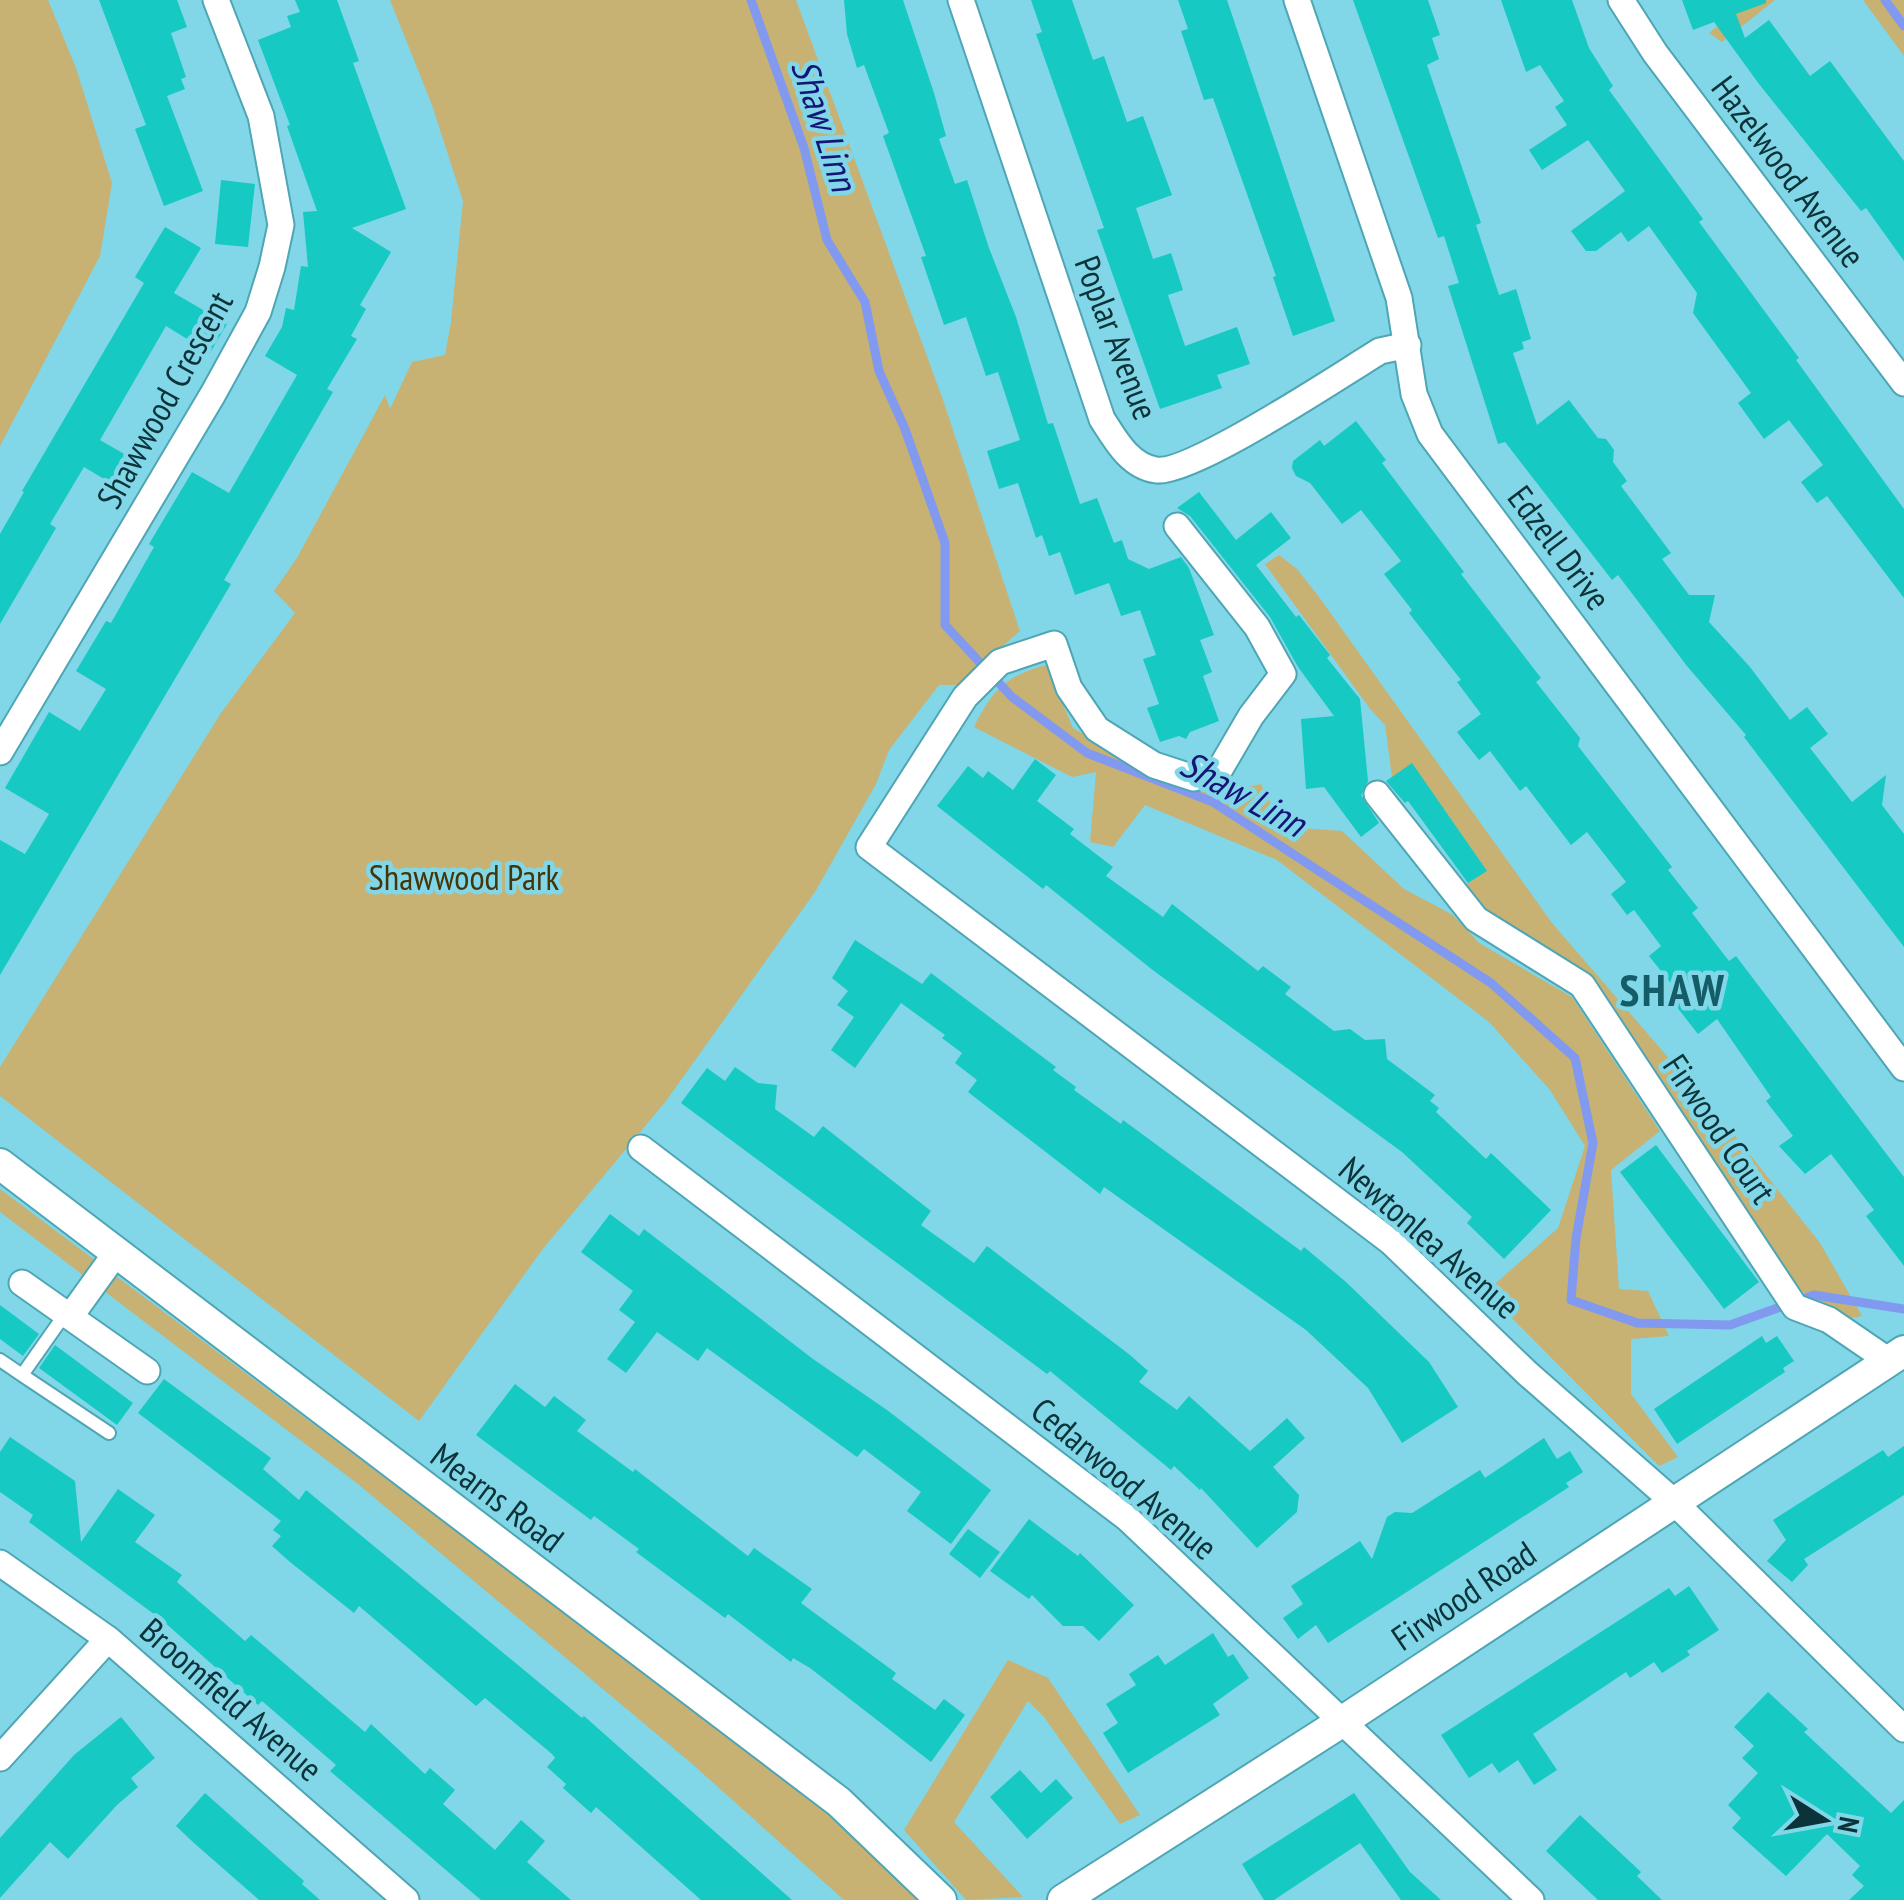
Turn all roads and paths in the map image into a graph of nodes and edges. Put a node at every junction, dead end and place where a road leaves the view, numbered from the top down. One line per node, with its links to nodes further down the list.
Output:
1 (216, 0): 8 (street, Shawwood Crescent)
2 (960, 0): 5 (street, Poplar Avenue)
3 (1297, 0): 5 (street, Edzell Drive)
4 (1621, 0): 6 (street, Hazelwood Avenue)
5 (1408, 345): 10 (street, Edzell Drive)
6 (1904, 384)
7 (1177, 526): 21 (street, Newtonlea Avenue)
8 (0, 752)
9 (1377, 794): 16 (street, Firwood Court)
10 (1904, 1068)
11 (642, 1148): 24 (street, Cedarwood Avenue)
12 (0, 1164): 13 (street, Mearns Road)
13 (116, 1253): 15 (street); 28 (street, Mearns Road)
14 (22, 1284): 15 (street)
15 (68, 1315): 18 (street); 19 (lane)
16 (1897, 1356): 21 (street, Firwood Road)
17 (0, 1360): 19 (lane)
18 (147, 1371)
19 (22, 1375): 20 (lane)
20 (108, 1434)
21 (1674, 1502): 24 (street, Firwood Road); 25 (street, Newtonlea Avenue)
22 (0, 1564): 23 (street, Broomfield Avenue)
23 (108, 1640): 26 (street); 27 (street, Broomfield Avenue)
24 (1343, 1720): 29 (street, Firwood Road); 30 (street, Cedarwood Avenue)
25 (1904, 1729)
26 (0, 1758)
27 (406, 1900)
28 (941, 1900)
29 (1063, 1900)
30 (1531, 1900)

